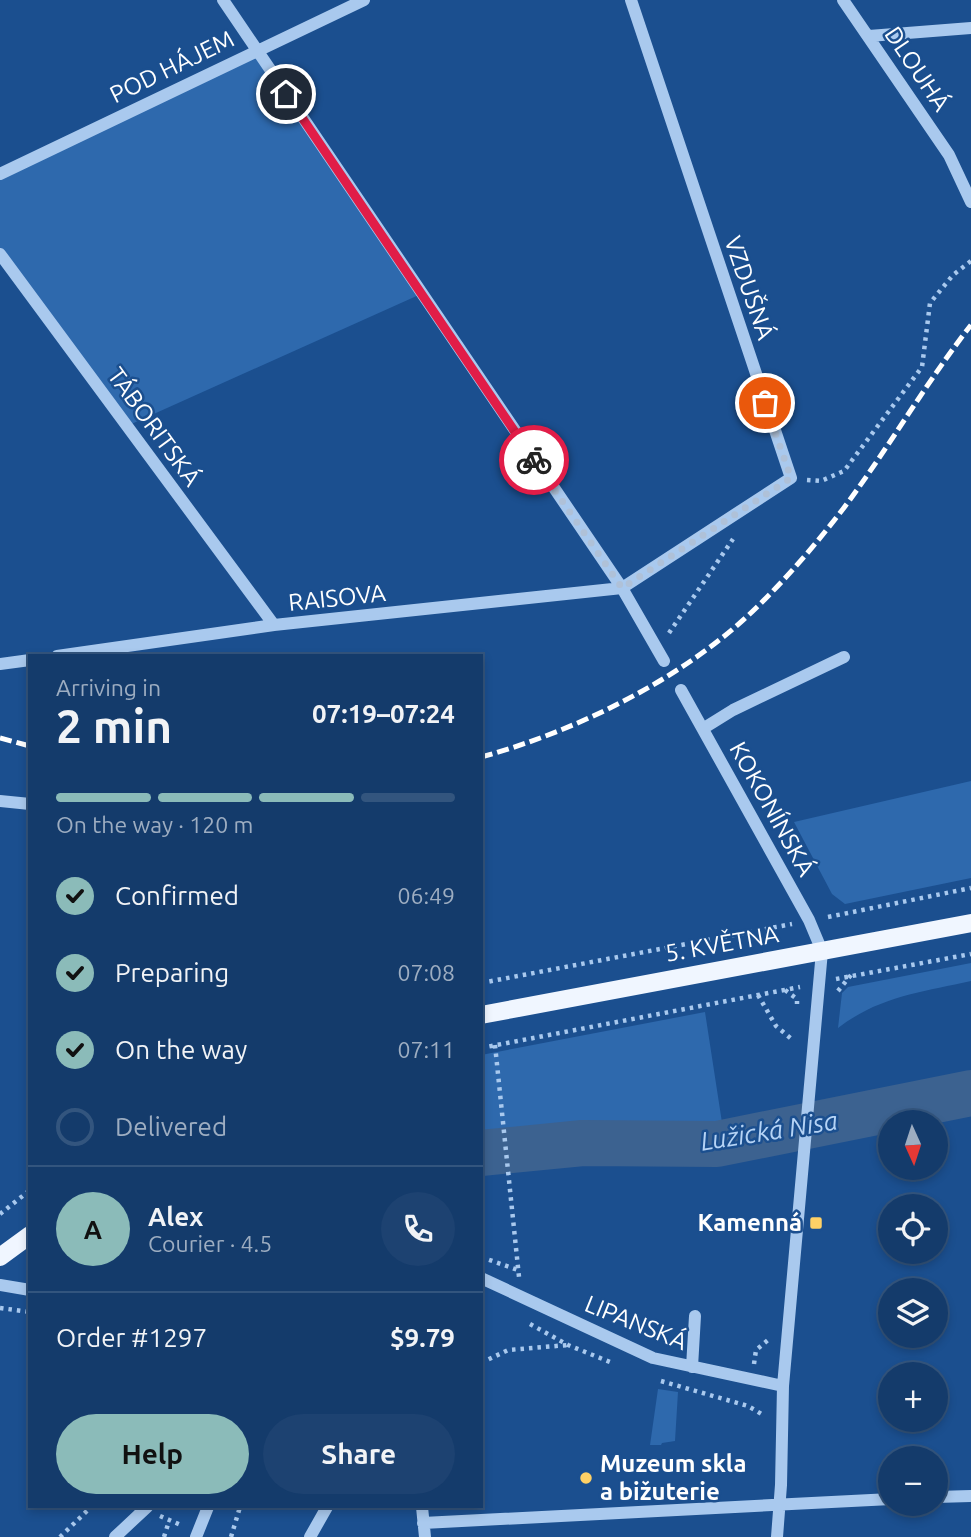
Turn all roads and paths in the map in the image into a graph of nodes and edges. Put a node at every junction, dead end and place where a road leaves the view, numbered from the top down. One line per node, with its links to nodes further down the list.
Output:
1 (223, 0): 7 (street)
2 (364, 0): 7 (street, POD HÁJEM)
3 (631, 0): 12 (street, VZDUŠNÁ)
4 (843, 0): 6 (street, DLOUHÁ)
5 (971, 27): 6 (street)
6 (869, 36): 9 (street, DLOUHÁ)
7 (256, 50): 8 (street, POD HÁJEM); 14 (street)
8 (0, 173)
9 (971, 202)
10 (0, 254): 15 (street, TÁBORITSKÁ)
11 (971, 261): 12 (path)
12 (791, 478): 13 (street)
13 (751, 504): 14 (street); 19 (path)
14 (622, 588): 15 (street, RAISOVA); 19 (street)
15 (274, 625): 16 (street, RAISOVA)
16 (71, 654)
17 (844, 657): 22 (street)
18 (28, 660): 20 (street)
19 (664, 661)
20 (0, 664)
21 (681, 690): 22 (street, KOKONÍNSKÁ)
22 (704, 728): 26 (street, KOKONÍNSKÁ)
23 (0, 801): 24 (street)
24 (28, 804)
25 (971, 888): 26 (path)
26 (809, 920): 28 (street, KOKONÍNSKÁ); 31 (path)
27 (971, 923): 28 (main road, 5. KVĚTNA)
28 (822, 951): 30 (street); 33 (main road, 5. KVĚTNA)
29 (971, 954): 30 (path)
30 (820, 982): 32 (path); 53 (street)
31 (483, 983)
32 (758, 995): 34 (path); 35 (path)
33 (483, 1015)
34 (794, 1041)
35 (495, 1045): 36 (path); 41 (path)
36 (483, 1048)
37 (28, 1192): 38 (path)
38 (0, 1214)
39 (28, 1236): 40 (main road)
40 (0, 1257)
41 (483, 1258)
42 (483, 1279): 48 (street, LIPANSKÁ)
43 (0, 1285): 44 (street)
44 (28, 1290)
45 (0, 1308): 46 (path)
46 (28, 1312)
47 (695, 1316): 52 (street)
48 (587, 1328): 51 (path); 52 (street, LIPANSKÁ)
49 (768, 1341): 50 (path)
50 (756, 1350)
51 (483, 1362)
52 (692, 1367): 53 (street, LIPANSKÁ)
53 (783, 1386): 57 (street)
54 (971, 1496): 55 (street)
55 (948, 1497)
56 (878, 1500): 57 (street)
57 (780, 1504): 65 (street); 73 (street)
58 (90, 1508): 66 (path)
59 (146, 1508): 67 (street)
60 (208, 1508): 69 (street)
61 (240, 1508): 70 (path)
62 (326, 1508): 71 (street)
63 (422, 1508): 65 (street)
64 (162, 1518): 68 (path)
65 (423, 1523): 72 (street)
66 (60, 1537)
67 (116, 1537)
68 (164, 1537)
69 (196, 1537)
70 (231, 1537)
71 (310, 1537)
72 (425, 1537)
73 (777, 1537)

